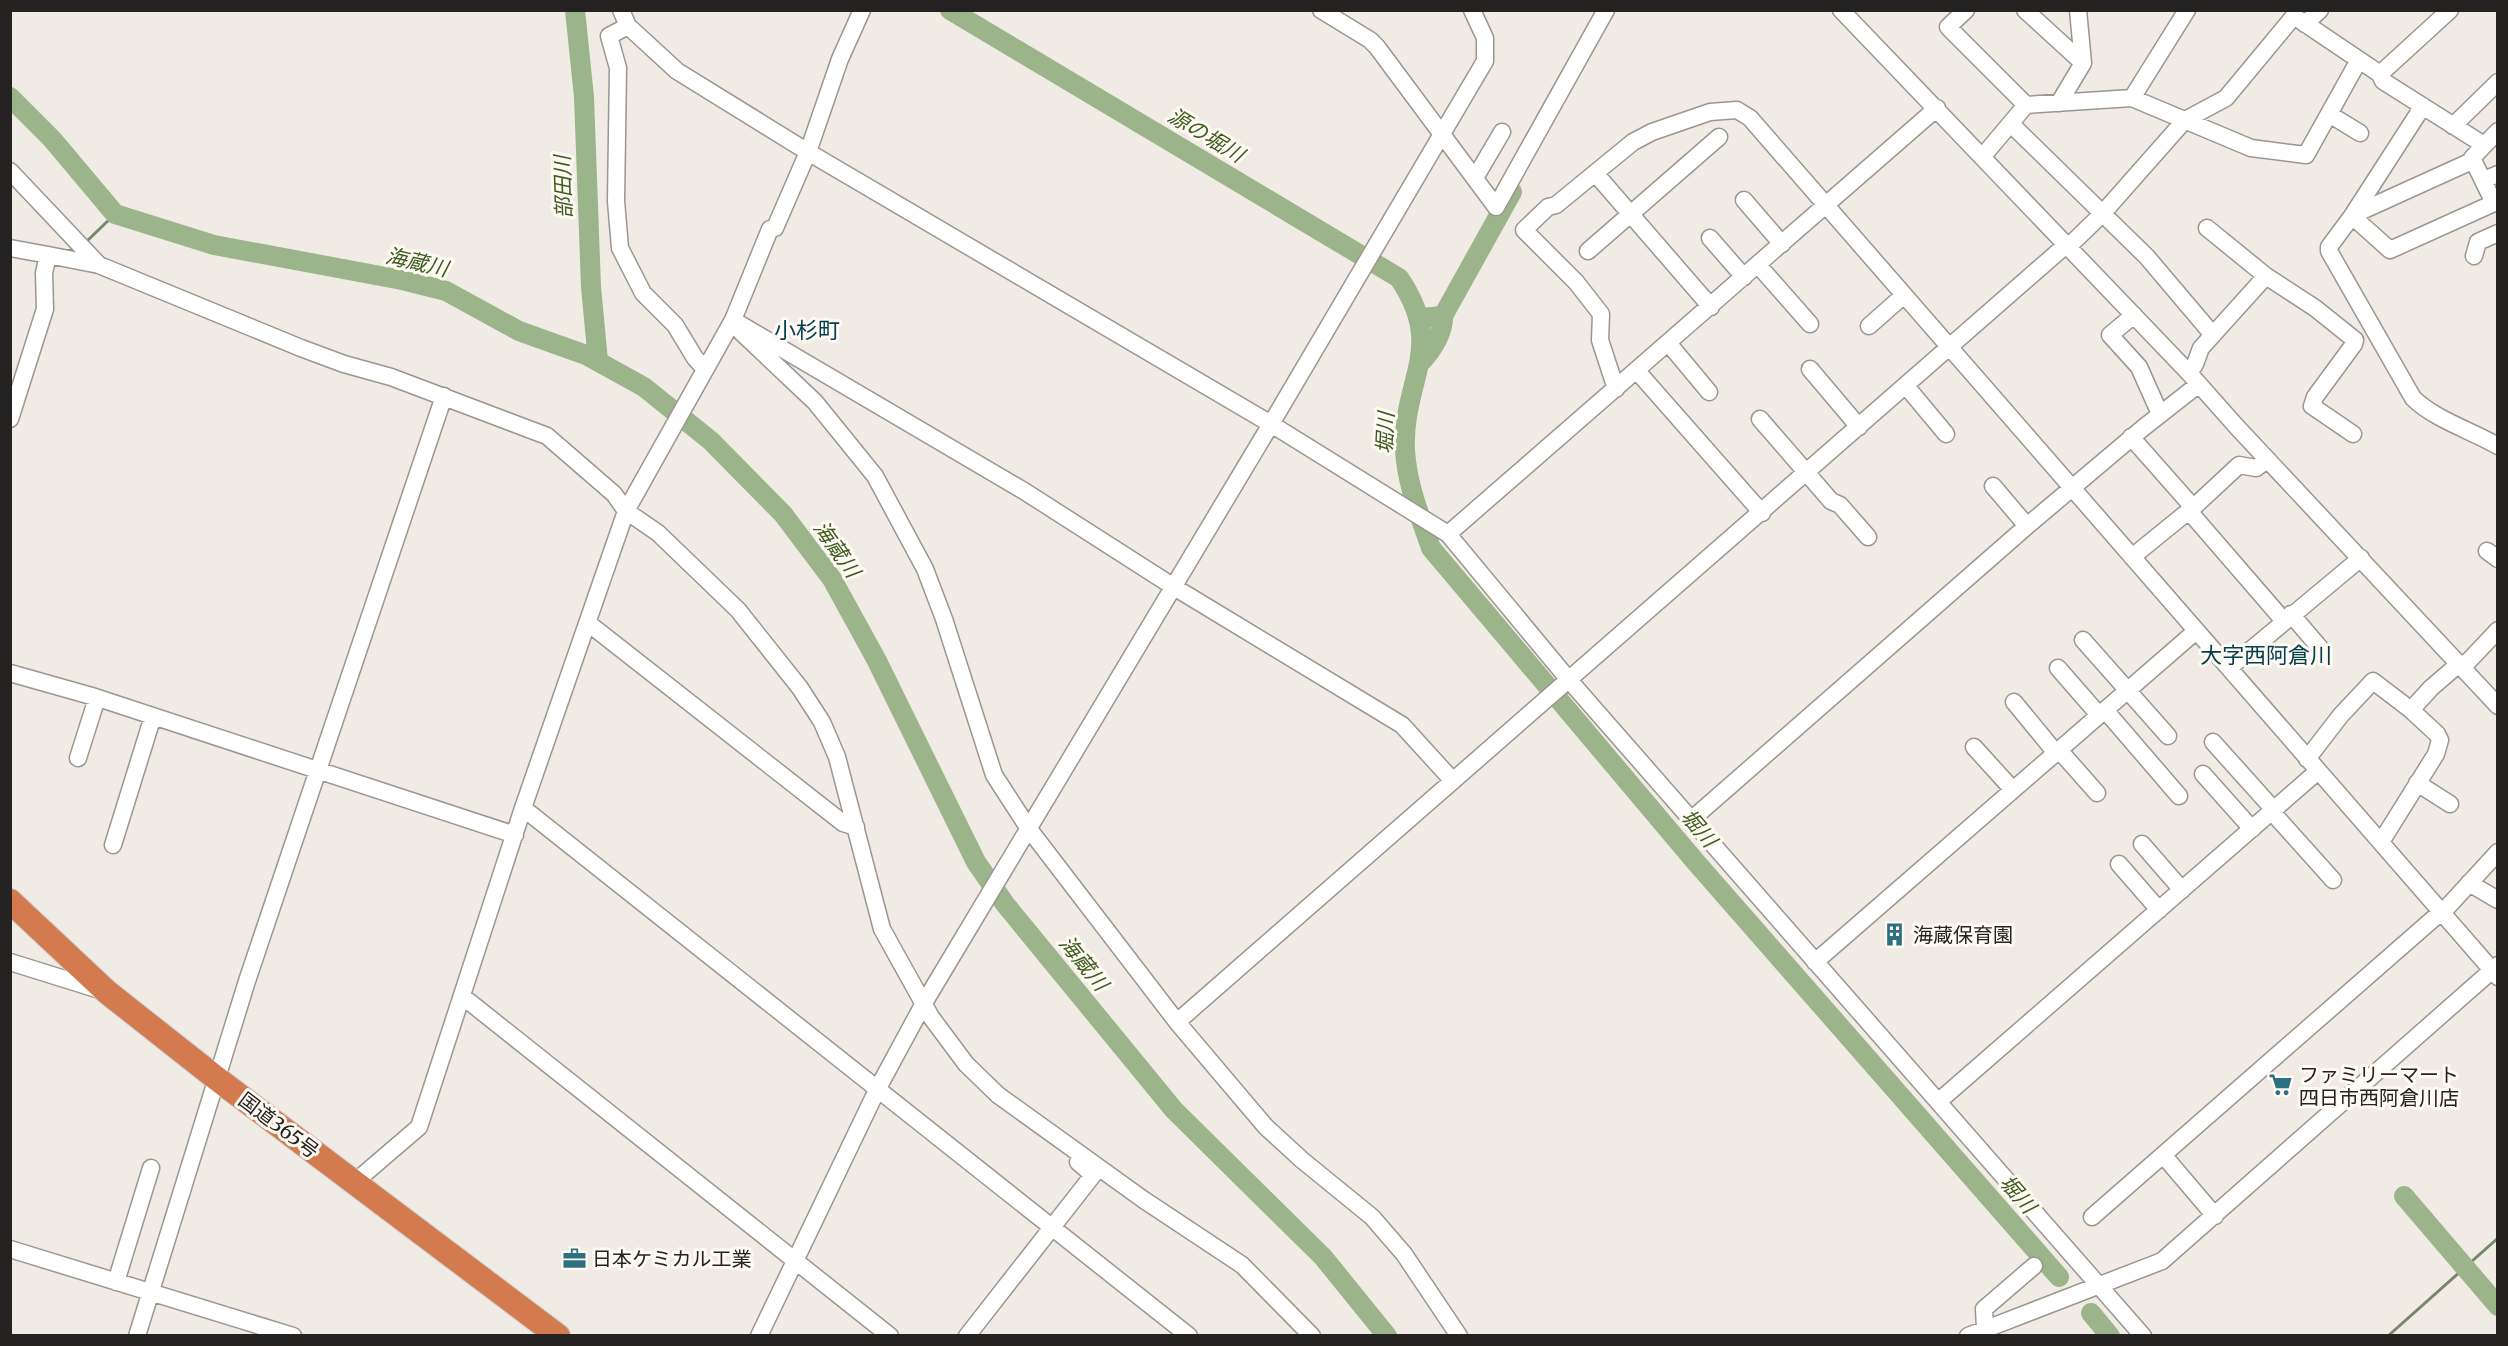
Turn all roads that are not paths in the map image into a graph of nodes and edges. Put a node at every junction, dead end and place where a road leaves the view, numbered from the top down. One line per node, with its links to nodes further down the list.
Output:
1 (862, 10): 33 (street)
2 (1472, 10): 29 (street)
3 (1606, 10): 39 (street)
4 (1841, 10): 22 (street)
5 (1966, 10): 20 (street)
6 (2025, 10): 15 (street)
7 (2078, 10): 15 (street)
8 (2187, 10): 18 (street)
9 (2320, 10): 12 (street)
10 (2450, 10): 16 (street)
11 (1329, 13): 29 (street)
12 (2294, 16): 14 (street); 24 (street)
13 (625, 18): 33 (street); 69 (street)
14 (2359, 60): 16 (street); 23 (street)
15 (2083, 63): 19 (street)
16 (2380, 74): 21 (street)
17 (2498, 82): 26 (street)
18 (2132, 98): 19 (street); 24 (street)
19 (2060, 102): 20 (street)
20 (2026, 105): 25 (street)
21 (2423, 106): 26 (street); 44 (street)
22 (1937, 108): 34 (street); 41 (street)
23 (2329, 114): 24 (street); 30 (street)
24 (2185, 120): 43 (street)
25 (2011, 124): 34 (street); 43 (street)
26 (2453, 126): 32 (street)
27 (2498, 131): 32 (street)
28 (1502, 132): 39 (street)
29 (1441, 133): 39 (street); 78 (street)
30 (2360, 133)
31 (1719, 137): 42 (street)
32 (2484, 145): 35 (street)
33 (808, 152): 61 (street); 78 (street)
34 (1983, 156): 49 (street)
35 (2474, 160): 38 (street); 44 (street)
36 (10, 171): 54 (street)
37 (1595, 173): 41 (street); 42 (street); 72 (street)
38 (2491, 177): 44 (street)
39 (1475, 178)
40 (1743, 200): 48 (street)
41 (1825, 207): 48 (street); 58 (street)
42 (1630, 214): 51 (street); 59 (street)
43 (2102, 214): 49 (street); 64 (street)
44 (2353, 215): 83 (street)
45 (2207, 228): 56 (street)
46 (2498, 233): 53 (street)
47 (1710, 238): 57 (street)
48 (1782, 244): 55 (street)
49 (2067, 245): 60 (street); 66 (street)
50 (10, 248): 52 (street)
51 (1588, 251)
52 (48, 255): 54 (street); 76 (street)
53 (2474, 256)
54 (99, 265): 74 (street)
55 (1758, 265): 57 (street); 62 (street)
56 (2266, 276): 64 (street); 81 (street)
57 (1744, 277): 59 (street)
58 (1903, 296): 63 (street); 66 (street)
59 (1711, 307): 65 (street)
60 (2134, 315): 70 (street); 75 (street)
61 (733, 320): 69 (street); 96 (street); 133 (street)
62 (1810, 324)
63 (1869, 326)
64 (2213, 335): 70 (street)
65 (1669, 344): 68 (street); 73 (street)
66 (1949, 349): 71 (street); 87 (street)
67 (1810, 369): 79 (street)
68 (1637, 370): 72 (street); 90 (street)
69 (704, 371): 89 (street)
70 (2194, 378): 75 (street); 84 (street)
71 (1906, 386): 79 (street); 80 (street)
72 (1616, 389): 92 (street)
73 (1709, 392)
74 (444, 396): 89 (street); 121 (street)
75 (2160, 414): 82 (street)
76 (10, 419)
77 (1760, 419): 85 (street)
78 (1270, 424): 92 (street); 96 (street)
79 (1859, 427): 85 (street)
80 (1946, 434)
81 (2353, 434)
82 (2132, 437): 87 (street); 88 (street)
83 (2498, 446)
84 (2267, 460): 88 (street); 95 (street)
85 (1807, 474): 90 (street); 93 (street)
86 (1993, 486): 91 (street)
87 (2072, 489): 91 (street); 94 (street)
88 (2190, 508): 94 (street); 97 (street)
89 (626, 511): 98 (street); 132 (street)
90 (1762, 513): 107 (street)
91 (2027, 526): 131 (street)
92 (1441, 530): 107 (street)
93 (1868, 537)
94 (2132, 557): 100 (street)
95 (2361, 558): 97 (street); 103 (street)
96 (1174, 587): 123 (street); 133 (street)
97 (2288, 617): 102 (street); 105 (street)
98 (588, 623): 129 (street); 132 (street)
99 (2498, 630): 103 (street)
100 (2196, 631): 105 (street); 108 (street)
101 (2083, 640): 108 (street)
102 (2320, 648)
103 (2461, 665): 111 (street); 112 (street)
104 (2058, 668): 113 (street)
105 (2229, 668): 120 (street)
106 (10, 673): 109 (street)
107 (1567, 682): 123 (street); 131 (street)
108 (2127, 690): 113 (street); 115 (street)
109 (97, 698): 114 (street); 119 (street)
110 (2014, 702): 118 (street)
111 (2498, 705)
112 (2411, 711): 120 (street); 124 (street)
113 (2102, 713): 118 (street); 127 (street)
114 (153, 716): 121 (street); 138 (street)
115 (2168, 736)
116 (2213, 742): 130 (street)
117 (1974, 747): 125 (street)
118 (2058, 751): 125 (street); 126 (street)
119 (78, 758)
120 (2313, 765): 130 (street); 136 (street)
121 (318, 769): 135 (street); 155 (street)
122 (2203, 774): 134 (street)
123 (1453, 781): 154 (street)
124 (2417, 783): 128 (street); 136 (street)
125 (2013, 790): 149 (street)
126 (2097, 793)
127 (2180, 796)
128 (2450, 804)
129 (524, 808): 135 (street); 156 (street)
130 (2273, 811): 134 (street); 141 (street)
131 (1691, 820): 149 (street)
132 (856, 827): 153 (street)
133 (1029, 829): 153 (street); 154 (street)
134 (2252, 829): 143 (street)
135 (515, 835): 152 (street)
136 (2381, 842): 147 (street)
137 (2142, 844): 143 (street)
138 (113, 845)
139 (2498, 852): 142 (street)
140 (2119, 864): 146 (street)
141 (2333, 880)
142 (2469, 883): 144 (street); 147 (street)
143 (2182, 890): 146 (street)
144 (2498, 900)
145 (10, 901): 151 (highway, 国道365号)
146 (2159, 910): 157 (street)
147 (2442, 913): 150 (street); 159 (street)
148 (10, 962): 151 (street)
149 (1815, 962): 157 (street)
150 (2496, 971): 162 (street)
151 (107, 992): 155 (highway, 国道365号)
152 (462, 996): 161 (street); 166 (street)
153 (924, 1003): 156 (street); 158 (street)
154 (1177, 1022): 180 (street)
155 (216, 1078): 161 (highway, 国道365号); 170 (street)
156 (878, 1088): 164 (street); 166 (street)
157 (1939, 1101): 169 (street)
158 (1046, 1129): 164 (street); 179 (street)
159 (2164, 1156): 162 (street); 163 (street)
160 (151, 1168): 168 (street)
161 (356, 1181): 174 (highway, 国道365号)
162 (2215, 1216): 169 (street)
163 (2092, 1217)
164 (1052, 1227): 177 (street); 178 (street)
165 (10, 1249): 168 (street)
166 (794, 1260): 175 (street); 176 (street)
167 (2034, 1266): 171 (street)
168 (116, 1282): 170 (street)
169 (2100, 1285): 171 (street); 182 (street)
170 (151, 1292): 172 (street); 173 (street)
171 (1985, 1328): 181 (street)
172 (137, 1335)
173 (293, 1335)
174 (558, 1335)
175 (759, 1335)
176 (890, 1335)
177 (967, 1335)
178 (1189, 1335)
179 (1312, 1335)
180 (1459, 1335)
181 (1968, 1335)
182 (2143, 1335)

